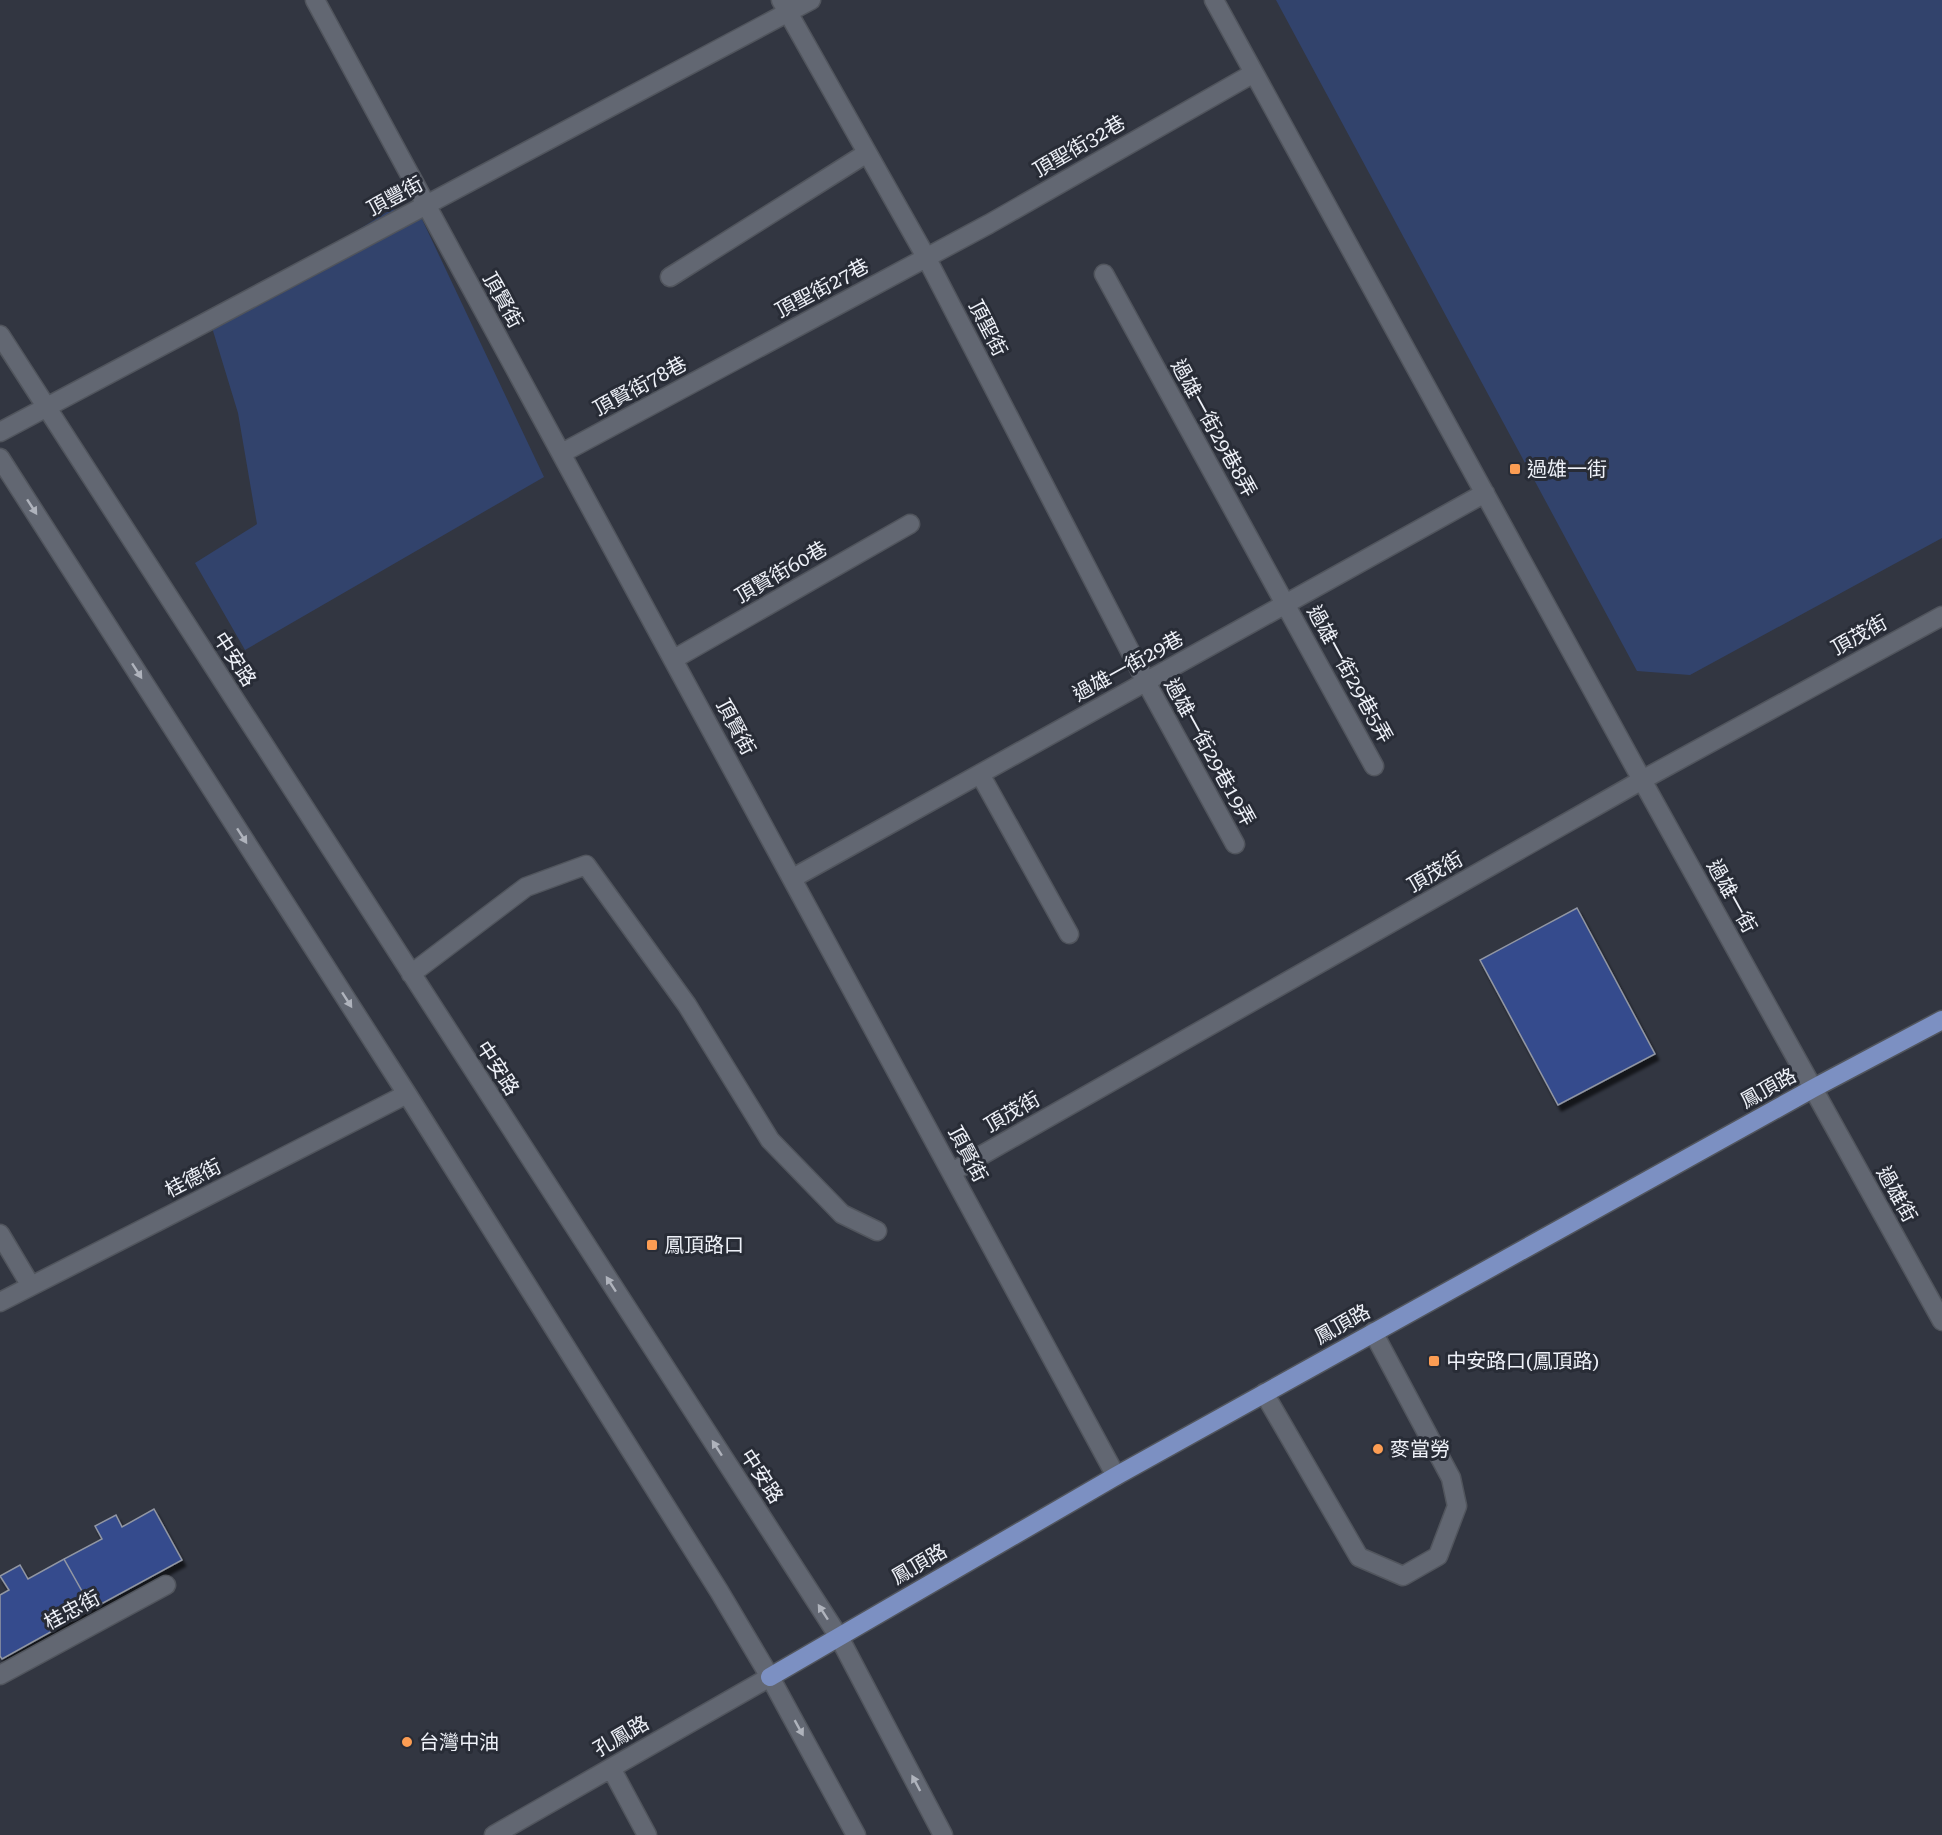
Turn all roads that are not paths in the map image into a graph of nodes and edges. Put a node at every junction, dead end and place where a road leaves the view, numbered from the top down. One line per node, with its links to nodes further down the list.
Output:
1 (315, 0): 7 (street, 頂賢街)
2 (811, 0): 4 (street, 頂豐街)
3 (1214, 0): 5 (street, 過雄一街)
4 (785, 6): 6 (street, 頂聖街); 7 (street, 頂豐街)
5 (1254, 73): 8 (street, 頂聖街32巷); 17 (street, 過雄一街)
6 (867, 153): 8 (street, 頂聖街); 10 (street)
7 (426, 205): 13 (street, 頂豐街); 15 (street, 頂賢街)
8 (926, 257): 12 (street, 頂聖街27巷); 22 (street, 頂聖街)
9 (1104, 274): 19 (street, 過雄一街29巷8弄)
10 (670, 277)
11 (0, 335): 13 (street, 中安路)
12 (739, 358): 15 (street, 頂賢街78巷)
13 (46, 408): 14 (street, 頂豐街); 29 (street, 中安路)
14 (0, 432)
15 (562, 453): 21 (street, 頂賢街)
16 (0, 458): 32 (street, one-way to 32)
17 (1485, 493): 19 (street, 過雄一街29巷); 25 (street, 過雄一街)
18 (910, 524): 21 (street, 頂賢街60巷)
19 (1286, 603): 22 (street, 過雄一街29巷); 23 (street, 過雄一街29巷5弄)
20 (1942, 616): 25 (street, 頂茂街)
21 (674, 659): 27 (street, 頂賢街)
22 (1146, 682): 24 (street, 過雄一街29巷); 26 (street, 過雄一街29巷19弄)
23 (1374, 766)
24 (980, 774): 27 (street, 過雄一街29巷); 28 (street)
25 (1642, 780): 31 (street, 過雄一街); 33 (street, 頂茂街)
26 (1235, 844)
27 (793, 878): 33 (street, 頂賢街)
28 (1069, 934)
29 (411, 974): 34 (street); 43 (street, 中安路, one-way to 29)
30 (1942, 1020): 31 (main road, 鳳頂路)
31 (1812, 1089): 38 (street, 過雄街); 39 (main road, 鳳頂路)
32 (407, 1094): 36 (street, 桂德街); 45 (street)
33 (952, 1172): 41 (street, 頂賢街)
34 (877, 1231)
35 (0, 1234): 36 (street)
36 (31, 1286): 37 (street, 桂德街)
37 (0, 1302)
38 (1942, 1321)
39 (1373, 1332): 40 (main road, 鳳頂路); 40 (street)
40 (1264, 1393): 41 (main road, 鳳頂路)
41 (1116, 1476): 43 (main road, 鳳頂路)
42 (166, 1585): 44 (street, 桂忠街)
43 (839, 1637): 45 (main road, 鳳頂路); 50 (street, 中安路, one-way to 43)
44 (0, 1675)
45 (770, 1677): 46 (street, 孔鳳路); 49 (street, one-way to 49)
46 (611, 1768): 47 (street, 孔鳳路); 48 (street)
47 (494, 1835)
48 (647, 1835)
49 (856, 1835)
50 (943, 1835)

